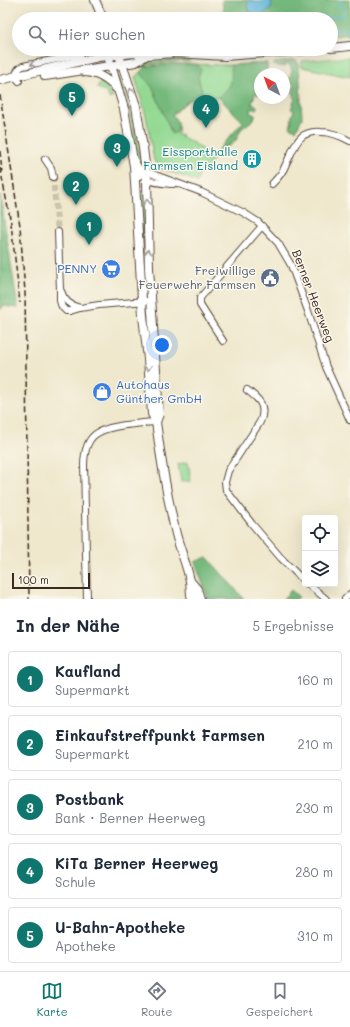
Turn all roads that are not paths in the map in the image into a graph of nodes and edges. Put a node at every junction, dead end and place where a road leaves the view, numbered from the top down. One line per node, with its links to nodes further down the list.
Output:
1 (95, 0): 2 (main road)
2 (99, 12)
3 (350, 46): 4 (main road)
4 (338, 47)
5 (96, 56): 12 (main road, one-way to 12)
6 (108, 56): 10 (main road)
7 (119, 56): 9 (main road)
8 (145, 56): 9 (main road)
9 (122, 64): 10 (main road); 19 (main road, one-way to 9)
10 (111, 65): 11 (main road); 15 (main road)
11 (79, 70): 12 (main road); 15 (main road)
12 (17, 79): 13 (main road); 14 (main road)
13 (0, 80)
14 (0, 85)
15 (119, 92): 19 (main road)
16 (350, 141): 20 (street)
17 (45, 159): 18 (street)
18 (53, 177)
19 (142, 177): 21 (street, Berner Heerweg); 25 (main road, one-way to 19); 26 (main road)
20 (272, 184)
21 (262, 226): 29 (street); 31 (street, Berner Heerweg)
22 (58, 232): 23 (street)
23 (60, 290): 24 (street); 27 (street)
24 (63, 298): 27 (street); 28 (street)
25 (151, 300): 26 (street); 32 (main road)
26 (142, 301): 28 (street); 32 (main road, one-way to 32)
27 (62, 307): 28 (street)
28 (80, 308)
29 (223, 341)
30 (247, 390): 33 (street)
31 (350, 420)
32 (156, 422): 34 (main road); 37 (street)
33 (302, 579)
34 (190, 582): 38 (main road); 39 (main road)
35 (312, 587): 40 (street)
36 (350, 594): 41 (street)
37 (87, 599)
38 (192, 599)
39 (200, 599)
40 (326, 599)
41 (345, 599)

